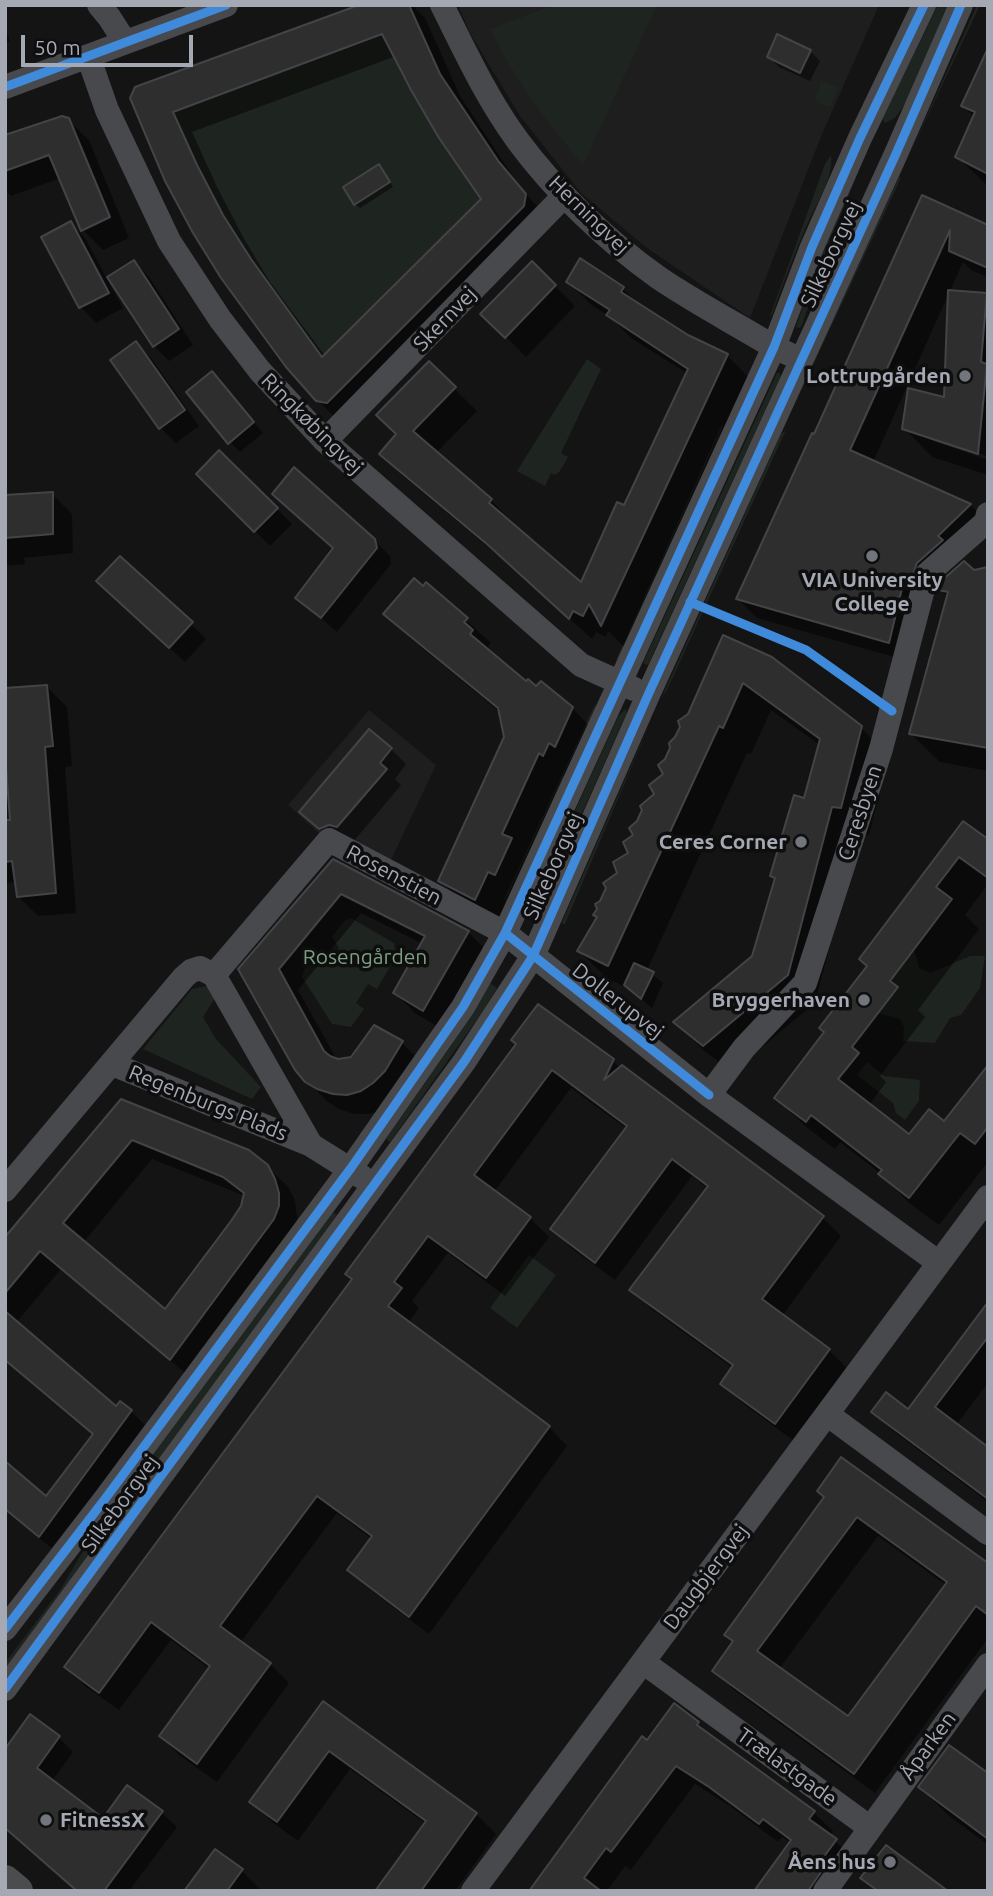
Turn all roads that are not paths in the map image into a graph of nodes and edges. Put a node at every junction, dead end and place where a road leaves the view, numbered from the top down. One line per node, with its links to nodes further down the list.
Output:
1 (99, 5): 6 (street)
2 (226, 5): 6 (street)
3 (442, 5): 9 (street, Herningvej)
4 (925, 5): 10 (street, Silkeborgvej)
5 (961, 5): 11 (street, Silkeborgvej)
6 (125, 42): 7 (street)
7 (88, 56): 8 (street); 12 (street, Ringkøbingvej)
8 (5, 87)
9 (564, 196): 10 (street, Herningvej); 12 (street, Skernvej)
10 (774, 347): 11 (street, Herningvej); 14 (street, Silkeborgvej)
11 (802, 359): 15 (street, Silkeborgvej)
12 (325, 441): 14 (street, Ringkøbingvej)
13 (987, 519): 20 (street, Ceresbyen)
14 (619, 682): 15 (street, Ringkøbingvej); 16 (street, Silkeborgvej)
15 (648, 695): 17 (street, Silkeborgvej)
16 (505, 933): 17 (street, Dollerupvej); 18 (street, Rosenstien); 22 (street, Silkeborgvej)
17 (533, 956): 20 (street, Dollerupvej); 23 (street, Silkeborgvej)
18 (215, 975): 19 (street, Regenburgs Plads); 21 (street, Regenburgs Plads)
19 (112, 1064): 21 (street, Regenburgs Plads); 24 (street)
20 (709, 1095): 26 (street, Dollerupvej)
21 (311, 1144): 22 (street, Regenburgs Plads)
22 (351, 1168): 23 (street, Regenburgs Plads); 29 (street, Silkeborgvej)
23 (374, 1186): 32 (street, Silkeborgvej)
24 (5, 1190)
25 (988, 1197): 26 (street, Daugbjergvej)
26 (939, 1263): 27 (street, Daugbjergvej)
27 (827, 1414): 28 (street); 30 (street, Daugbjergvej)
28 (988, 1533)
29 (5, 1629)
30 (643, 1662): 33 (street, Trælastgade); 36 (street, Daugbjergvej)
31 (988, 1665): 33 (street, Åparken)
32 (5, 1689)
33 (869, 1827): 37 (street)
34 (5, 1881): 35 (main road)
35 (17, 1891)
36 (473, 1891)
37 (825, 1891)

